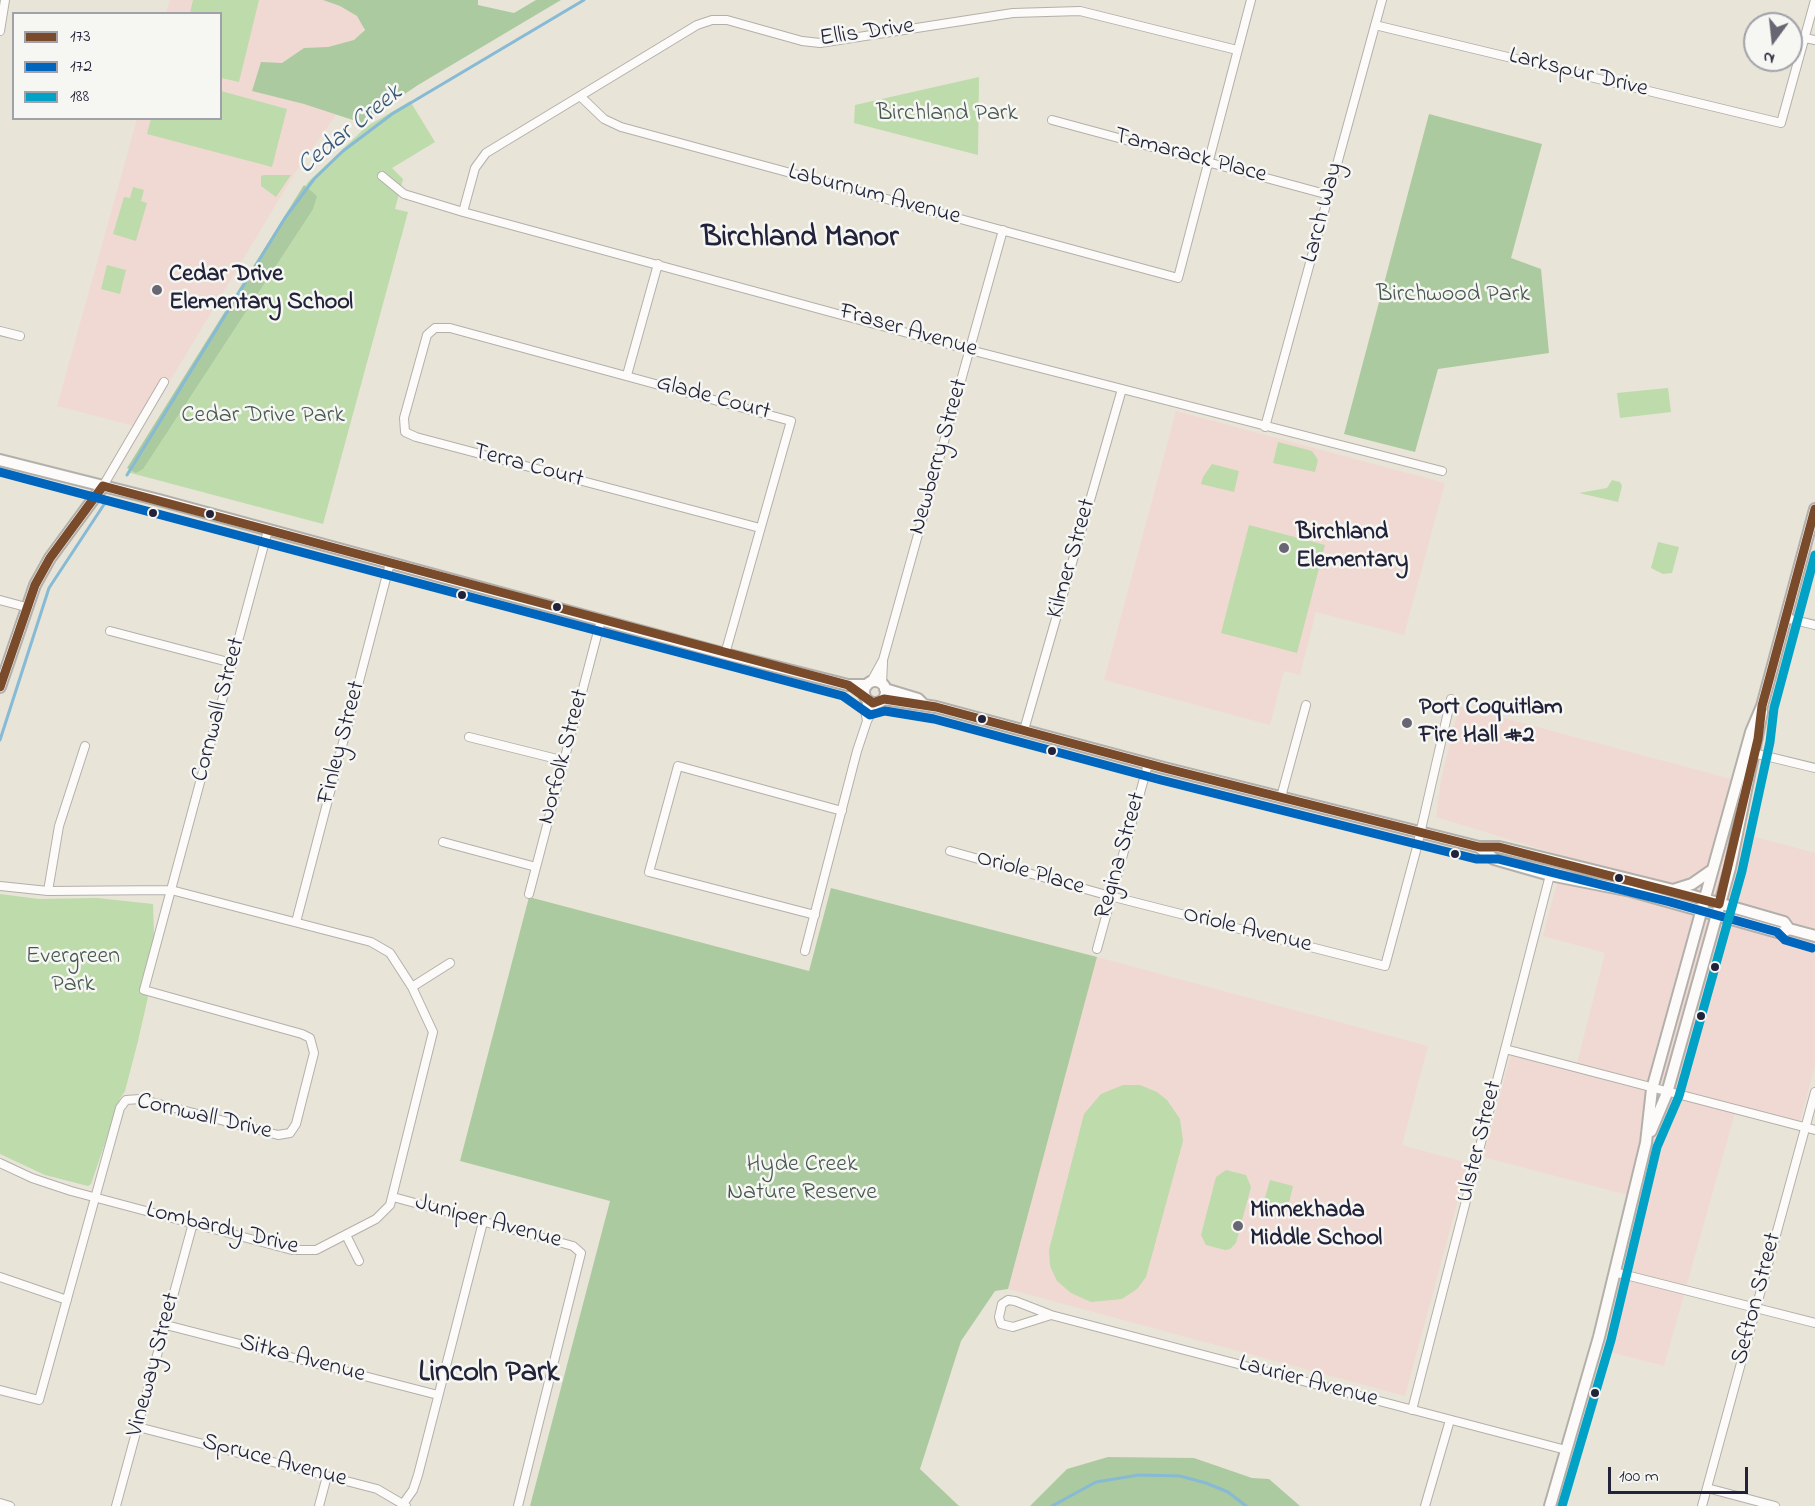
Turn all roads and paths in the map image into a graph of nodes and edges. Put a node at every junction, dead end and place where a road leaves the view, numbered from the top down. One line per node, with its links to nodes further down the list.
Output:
1 (5, 0): 6 (street)
2 (1251, 0): 9 (street)
3 (1382, 0): 5 (street, Larch Way)
4 (1815, 0): 7 (street)
5 (1375, 25): 7 (street, Larkspur Drive); 14 (street, Larch Way)
6 (0, 32)
7 (1805, 38): 8 (street)
8 (1815, 40)
9 (1237, 50): 10 (street, Ellis Drive); 12 (street)
10 (580, 96): 15 (street, Ellis Drive); 16 (street, Laburnum Avenue)
11 (1052, 120): 12 (street, Tamarack Place)
12 (1207, 161): 14 (street, Tamarack Place); 16 (street, Laburnum Avenue)
13 (382, 176): 15 (street, Fraser Avenue)
14 (1329, 195): 25 (street, Larch Way)
15 (463, 212): 17 (street, Fraser Avenue)
16 (1003, 230): 21 (street, Newberry Street)
17 (658, 264): 21 (street, Fraser Avenue); 22 (street)
18 (435, 328): 22 (street, Glade Court); 30 (street, Terra Court)
19 (0, 331): 20 (street)
20 (20, 336)
21 (970, 350): 24 (street, Fraser Avenue); 42 (street, Newberry Street)
22 (627, 375): 30 (street, Glade Court)
23 (164, 382): 28 (street)
24 (1122, 389): 25 (street, Fraser Avenue); 45 (street, Kilmer Street)
25 (1265, 427): 27 (street, Fraser Avenue)
26 (0, 460): 28 (main road)
27 (1442, 471)
28 (103, 486): 31 (main road); 34 (main road)
29 (1815, 509): 35 (main road)
30 (760, 528): 39 (street, Glade Court)
31 (268, 530): 32 (main road); 40 (street, Cornwall Street)
32 (390, 563): 36 (main road); 70 (street, Finley Street)
33 (0, 600): 34 (street)
34 (26, 607): 41 (main road)
35 (1786, 618): 37 (street); 48 (main road)
36 (601, 620): 39 (main road); 49 (street, Norfolk Street)
37 (1815, 625)
38 (110, 631): 40 (street)
39 (725, 654): 42 (main road)
40 (232, 663): 62 (street, Cornwall Street)
41 (0, 687)
42 (875, 692): 45 (main road); 53 (street, Newberry Street)
43 (1451, 699): 54 (street)
44 (1306, 705): 52 (street)
45 (1024, 730): 50 (main road)
46 (469, 737): 49 (street)
47 (85, 746): 64 (street)
48 (1750, 753): 51 (street); 59 (main road); 68 (main road)
49 (565, 761): 58 (street, Norfolk Street)
50 (1148, 764): 52 (main road); 66 (street, Regina Street)
51 (1815, 768)
52 (1281, 797): 54 (main road)
53 (842, 811): 69 (street, Newberry Street); 69 (street)
54 (1420, 831): 56 (main road); 66 (street, Oriole Avenue)
55 (443, 842): 58 (street)
56 (1479, 847): 60 (main road); 63 (main road)
57 (950, 851): 66 (street, Oriole Place)
58 (536, 867): 65 (street, Norfolk Street)
59 (1712, 870): 63 (main road); 67 (main road)
60 (1550, 874): 67 (main road); 76 (street, Ulster Street)
61 (0, 886): 64 (street, Lombardy Drive)
62 (171, 890): 64 (street, Lombardy Drive); 70 (street, Lombardy Drive); 85 (street, Cornwall Drive)
63 (1673, 890): 67 (main road)
64 (48, 891)
65 (529, 894)
66 (1110, 896): 72 (street, Regina Street)
67 (1703, 905): 68 (main road); 77 (main road)
68 (1718, 909): 71 (main road); 79 (main road)
69 (815, 915): 73 (street, Newberry Street)
70 (296, 922): 75 (street, Lombardy Drive)
71 (1815, 936)
72 (1097, 949)
73 (805, 951)
74 (450, 963): 75 (street)
75 (412, 987): 84 (street, Lombardy Drive)
76 (1505, 1049): 77 (street); 99 (street, Ulster Street)
77 (1652, 1089): 79 (street); 82 (main road)
78 (1815, 1092): 80 (street, Sefton Street)
79 (1667, 1093): 80 (street); 82 (main road)
80 (1805, 1127): 81 (street); 93 (street, Sefton Street)
81 (1815, 1130)
82 (1646, 1143): 90 (main road)
83 (0, 1162): 85 (street, Lombardy Drive)
84 (393, 1197): 86 (street, Juniper Avenue); 88 (street, Lombardy Drive)
85 (95, 1198): 87 (street, Lombardy Drive); 92 (street, Cornwall Drive)
86 (483, 1222): 98 (street); 110 (street, Juniper Avenue)
87 (193, 1223): 88 (street, Lombardy Drive); 96 (street, Vineway Street)
88 (346, 1235): 89 (street)
89 (359, 1261)
90 (1614, 1272): 93 (street); 102 (main road)
91 (0, 1277): 92 (street)
92 (68, 1300): 97 (street, Cornwall Drive)
93 (1756, 1308): 95 (street); 104 (street, Sefton Street)
94 (1051, 1315): 94 (street, Laurier Avenue); 99 (street, Laurier Avenue)
95 (1815, 1323)
96 (166, 1325): 98 (street, Sitka Avenue); 101 (street, Vineway Street)
97 (0, 1390)
98 (438, 1395): 106 (street)
99 (1412, 1410): 100 (street, Laurier Avenue)
100 (1449, 1420): 102 (street, Laurier Avenue); 111 (street)
101 (138, 1427): 103 (street, Spruce Avenue); 108 (street, Vineway Street)
102 (1566, 1450): 112 (main road)
103 (327, 1476): 106 (street, Spruce Avenue); 109 (street)
104 (1707, 1488): 113 (street, Sefton Street); 114 (street)
105 (0, 1503): 107 (street)
106 (404, 1505)
107 (10, 1506)
108 (116, 1506)
109 (319, 1506)
110 (518, 1506)
111 (1425, 1506)
112 (1550, 1506)
113 (1702, 1506)
114 (1775, 1506)

